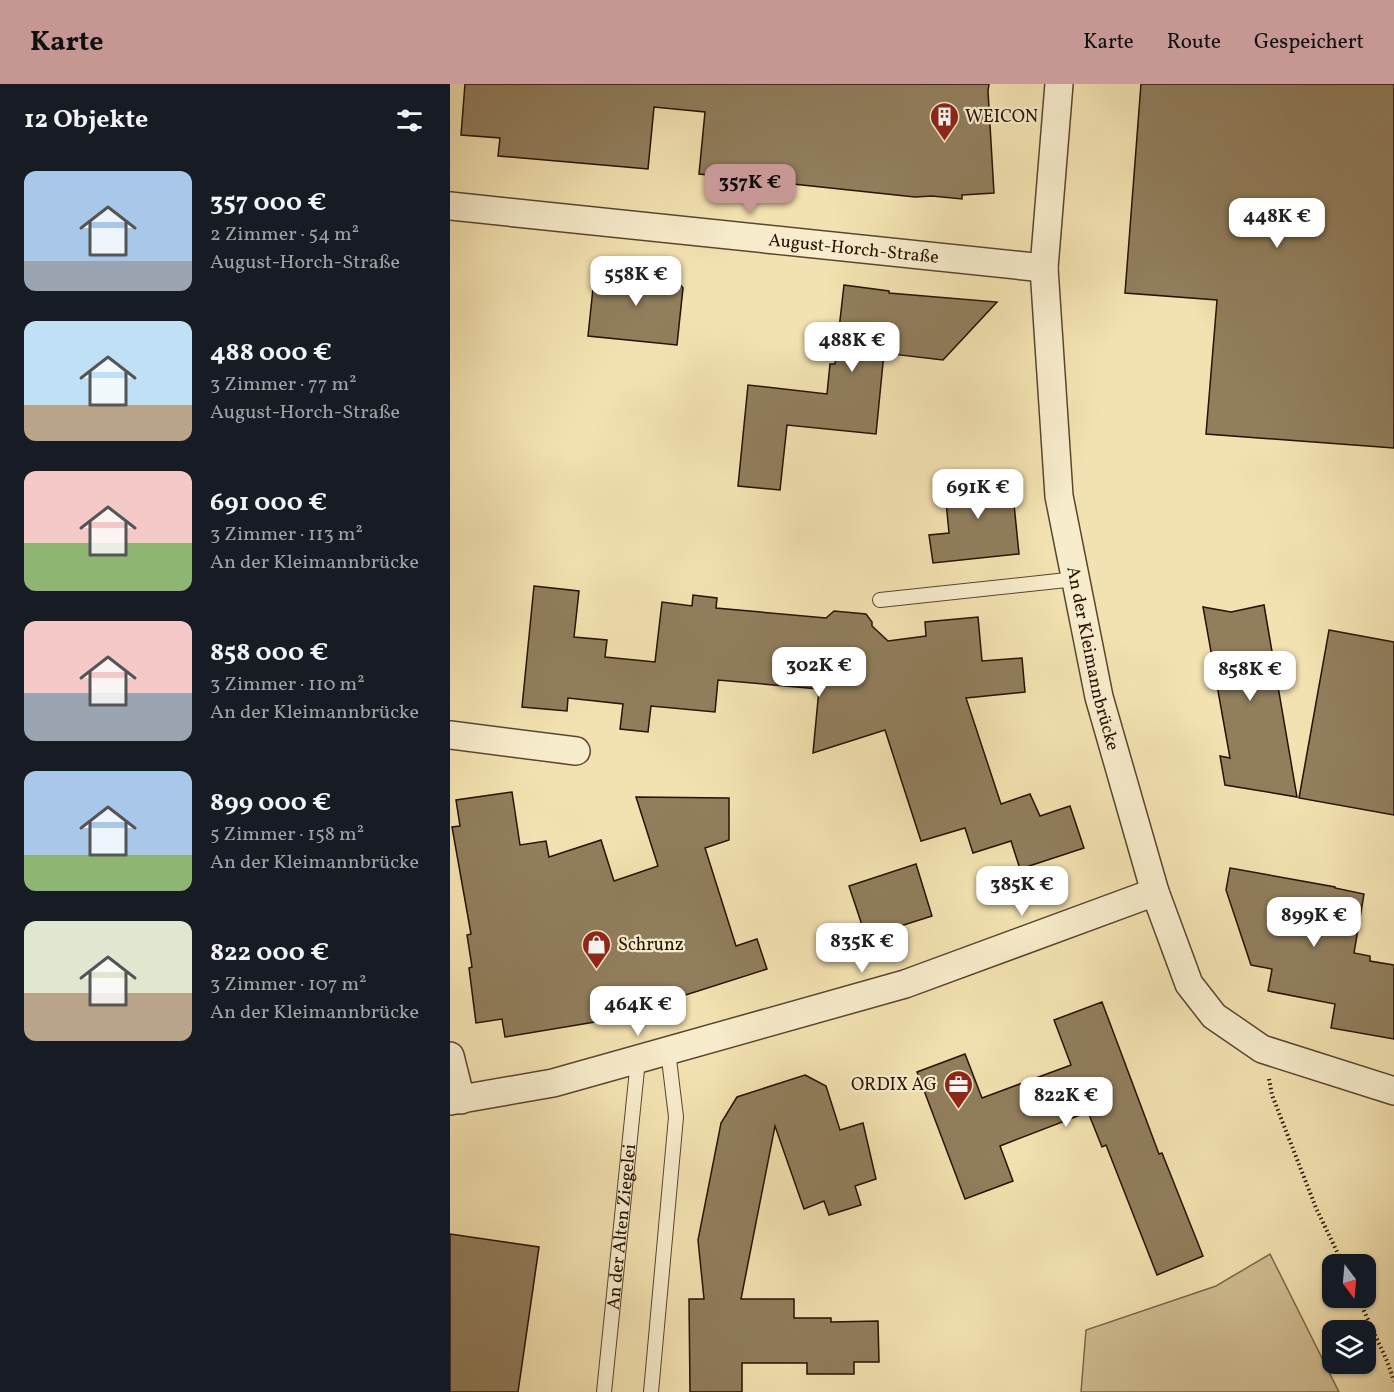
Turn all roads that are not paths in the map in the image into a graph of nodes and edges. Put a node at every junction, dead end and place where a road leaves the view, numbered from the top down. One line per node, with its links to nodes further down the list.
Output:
1 (1059, 84): 3 (street, An der Kleimannbrücke)
2 (450, 206): 3 (street, August-Horch-Straße)
3 (1044, 268): 4 (street, An der Kleimannbrücke)
4 (1076, 579): 5 (lane); 8 (street, An der Kleimannbrücke)
5 (880, 600)
6 (450, 735): 7 (street)
7 (576, 751)
8 (1155, 892): 9 (street); 12 (street, An der Kleimannbrücke)
9 (668, 1051): 11 (street); 15 (lane)
10 (450, 1056): 13 (street)
11 (638, 1060): 13 (street); 14 (lane, An der Alten Ziegelei)
12 (1394, 1091)
13 (455, 1101)
14 (604, 1392)
15 (651, 1392)

